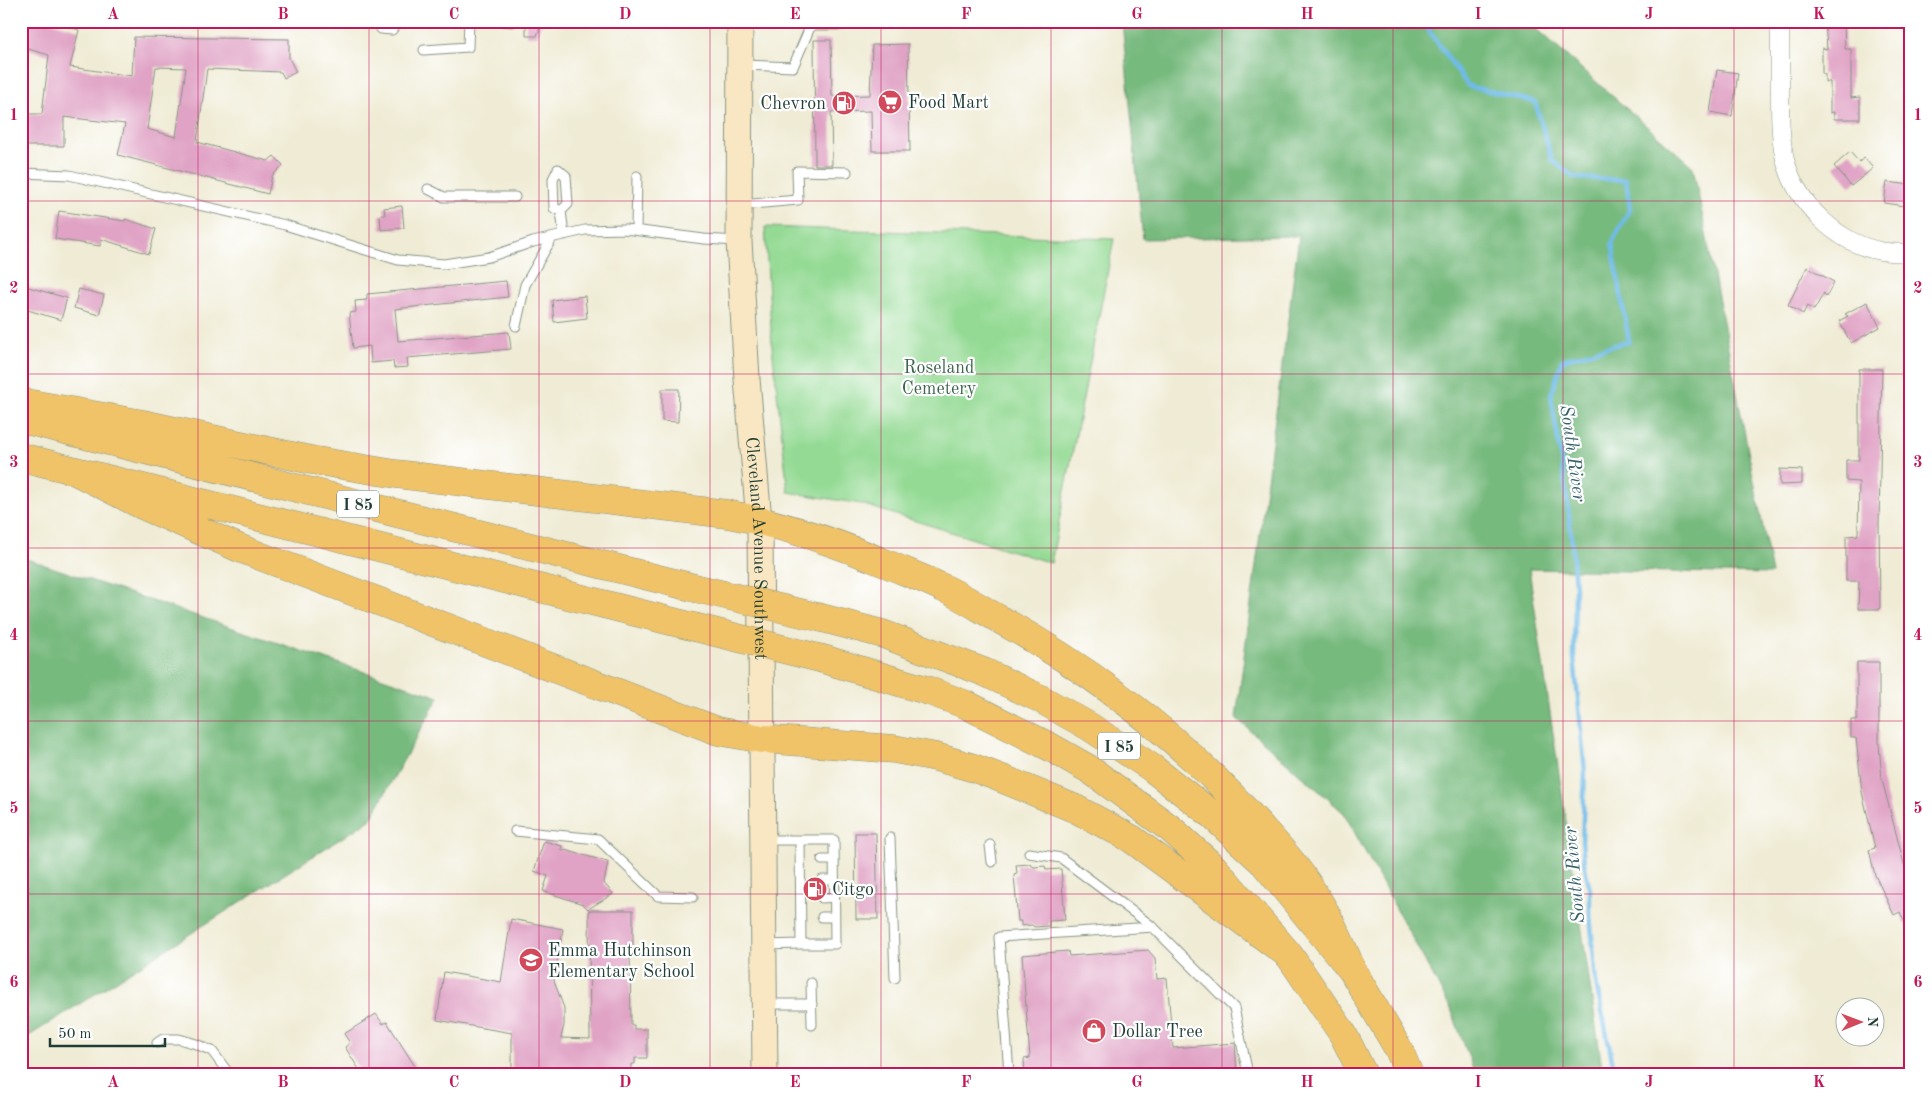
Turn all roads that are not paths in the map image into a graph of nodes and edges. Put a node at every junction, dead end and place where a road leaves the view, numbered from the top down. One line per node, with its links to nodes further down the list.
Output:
1 (398, 21): 6 (lane)
2 (468, 21): 7 (lane)
3 (740, 21): 8 (main road, Cleveland Avenue Southwest)
4 (1780, 21): 20 (street)
5 (842, 25): 8 (lane)
6 (381, 29)
7 (424, 50)
8 (740, 65): 14 (main road, Cleveland Avenue Southwest)
9 (847, 172): 14 (lane)
10 (21, 173): 18 (lane)
11 (637, 176): 16 (lane)
12 (428, 189): 13 (lane)
13 (515, 197)
14 (739, 205): 19 (main road, Cleveland Avenue Southwest)
15 (561, 211): 17 (lane)
16 (636, 230): 17 (lane); 19 (lane)
17 (564, 235): 18 (lane)
18 (552, 238): 21 (lane)
19 (739, 241): 26 (main road, Cleveland Avenue Southwest)
20 (1911, 253)
21 (516, 326)
22 (21, 402): 26 (highway)
23 (21, 419): 48 (highway, I 85, bridge)
24 (21, 457): 25 (highway, I 85)
25 (76, 471): 27 (highway); 47 (highway, I 85, bridge)
26 (759, 520): 27 (main road, Cleveland Avenue Southwest); 48 (highway)
27 (762, 739): 30 (main road, Cleveland Avenue Southwest); 47 (highway)
28 (515, 831): 40 (lane)
29 (890, 838): 49 (lane)
30 (763, 840): 31 (lane); 46 (main road, Cleveland Avenue Southwest)
31 (800, 840): 35 (lane); 45 (lane)
32 (990, 845): 36 (lane)
33 (1030, 853): 44 (lane)
34 (822, 860): 35 (lane)
35 (834, 860): 38 (lane)
36 (992, 862)
37 (822, 880): 38 (lane)
38 (834, 880): 39 (lane)
39 (834, 897): 41 (lane); 43 (lane)
40 (692, 898)
41 (822, 898)
42 (822, 917): 43 (lane)
43 (834, 917): 45 (lane)
44 (1154, 927): 57 (lane); 58 (lane)
45 (801, 944): 46 (lane)
46 (764, 945): 51 (main road, Cleveland Avenue Southwest)
47 (1289, 955): 59 (highway, I 85)
48 (1352, 970): 60 (highway, I 85)
49 (895, 978)
50 (811, 984): 52 (lane)
51 (764, 1004): 52 (lane); 56 (main road, Cleveland Avenue Southwest)
52 (812, 1004): 53 (lane)
53 (812, 1025)
54 (157, 1043): 55 (lane)
55 (229, 1074)
56 (765, 1074)
57 (1009, 1074)
58 (1248, 1074)
59 (1363, 1074)
60 (1409, 1074)

